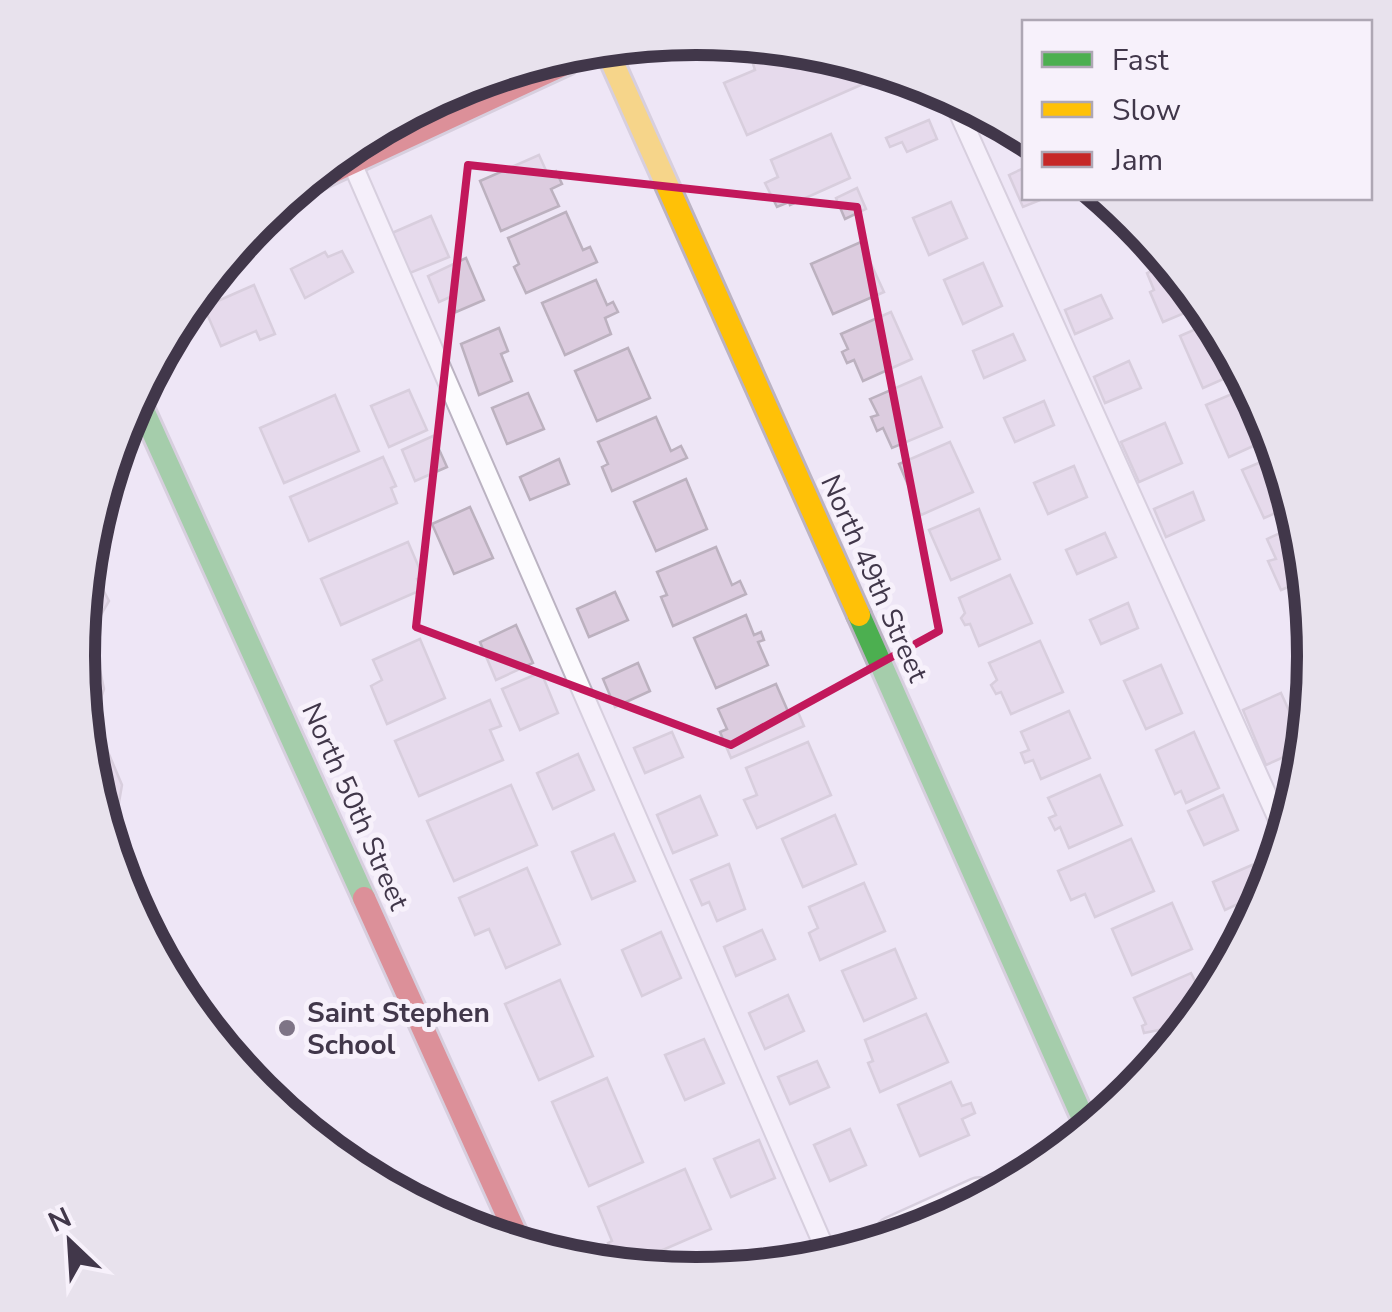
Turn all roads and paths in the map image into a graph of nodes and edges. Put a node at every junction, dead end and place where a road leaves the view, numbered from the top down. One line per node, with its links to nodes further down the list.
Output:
1 (612, 61): 8 (street, North 49th Street)
2 (541, 75): 4 (street)
3 (960, 116): 7 (lane)
4 (369, 152)
5 (352, 163): 10 (lane)
6 (146, 415): 9 (street, North 50th Street)
7 (1276, 815)
8 (1082, 1116)
9 (513, 1228)
10 (822, 1243)

